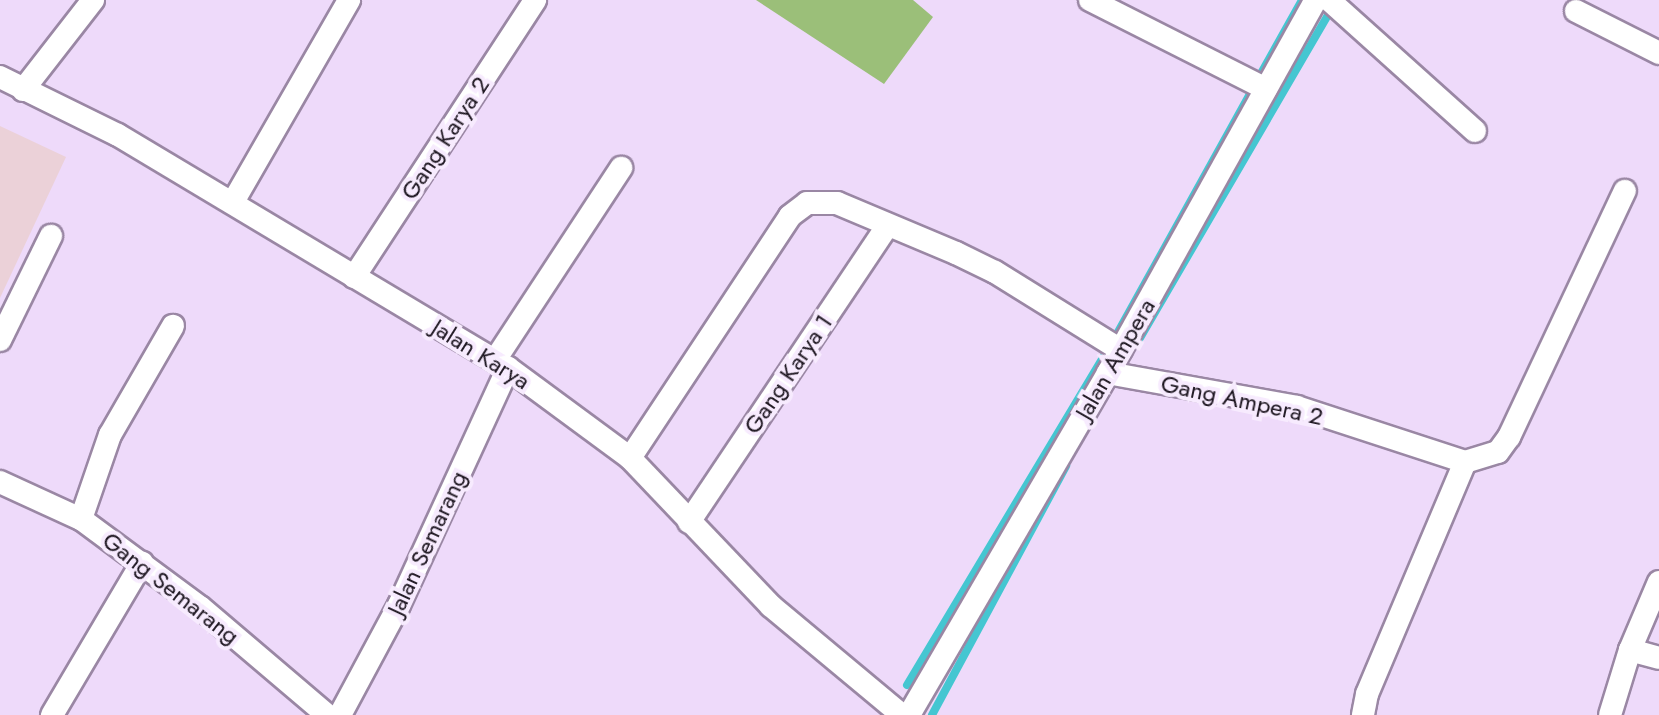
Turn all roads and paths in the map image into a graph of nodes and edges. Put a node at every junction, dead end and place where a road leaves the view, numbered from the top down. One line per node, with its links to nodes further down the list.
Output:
1 (93, 0): 11 (street)
2 (349, 0): 15 (street)
3 (535, 0): 18 (street, Gang Karya 2)
4 (1090, 0): 10 (street)
5 (1316, 0): 10 (street, Jalan Ampera)
6 (1329, 0): 12 (street)
7 (1576, 11): 8 (street)
8 (1659, 53)
9 (0, 77): 11 (street, Jalan Karya)
10 (1266, 89): 21 (street, Jalan Ampera)
11 (23, 90): 15 (street, Jalan Karya)
12 (1475, 131)
13 (621, 168): 22 (street, Jalan Semarang)
14 (1625, 191): 25 (street)
15 (233, 202): 18 (street, Jalan Karya)
16 (887, 226): 21 (street); 24 (street); 28 (street, Gang Karya 1)
17 (51, 236): 20 (street)
18 (354, 277): 22 (street, Jalan Karya)
19 (173, 326): 27 (street)
20 (0, 340)
21 (1121, 350): 23 (street, Jalan Ampera)
22 (502, 364): 24 (street, Jalan Karya); 35 (street, Jalan Semarang)
23 (1108, 373): 25 (street, Gang Ampera 2); 37 (street, Jalan Ampera)
24 (630, 458): 28 (street, Jalan Karya)
25 (1465, 462): 38 (street)
26 (0, 482): 27 (street, Gang Semarang)
27 (81, 519): 29 (street, Gang Semarang)
28 (689, 522): 36 (street, Jalan Karya)
29 (142, 563): 33 (street); 34 (street, Gang Semarang)
30 (1659, 582): 31 (street)
31 (1630, 650): 32 (street); 39 (street)
32 (1659, 658)
33 (52, 715)
34 (327, 715)
35 (340, 715)
36 (902, 715)
37 (909, 715)
38 (1363, 715)
39 (1610, 715)

